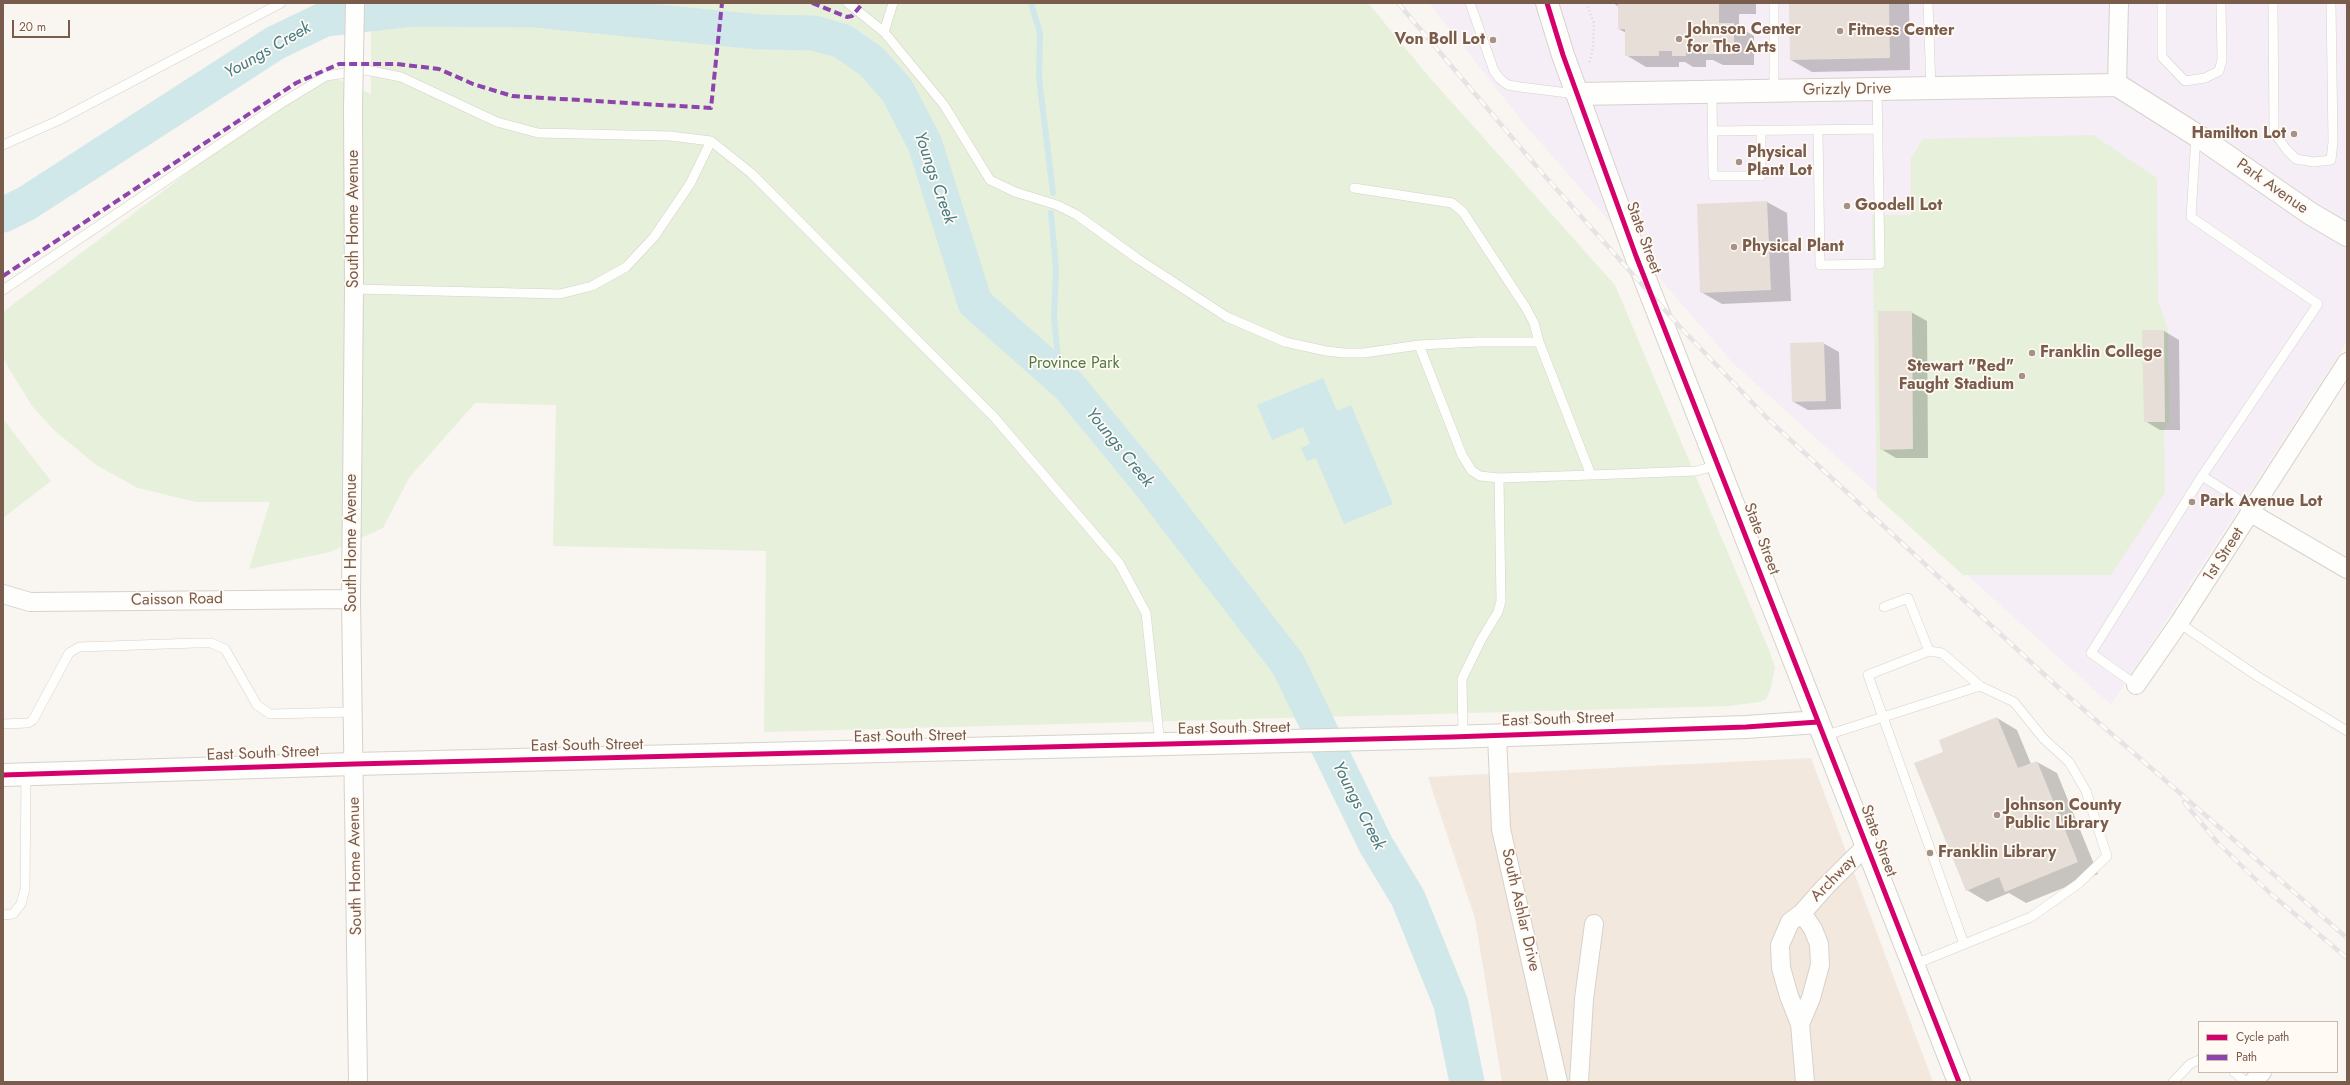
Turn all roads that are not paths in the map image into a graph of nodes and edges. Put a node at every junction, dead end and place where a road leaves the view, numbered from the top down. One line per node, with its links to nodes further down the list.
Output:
1 (280, 3): 27 (lane)
2 (356, 3): 30 (street, South Home Avenue, bridge)
3 (848, 3): 14 (lane)
4 (893, 3): 14 (lane)
5 (1470, 3): 20 (lane)
6 (1547, 3): 20 (street, State Street)
7 (1774, 3): 18 (lane)
8 (1928, 3): 17 (lane)
9 (2119, 3): 15 (street)
10 (2162, 3): 11 (lane)
11 (2221, 3)
12 (2272, 3): 13 (lane)
13 (2331, 3)
14 (884, 32): 33 (lane)
15 (2117, 85): 17 (street, Grizzly Drive); 25 (street, Park Avenue)
16 (1877, 89): 17 (street, Grizzly Drive); 18 (street, Grizzly Drive); 21 (lane)
17 (1931, 89)
18 (1774, 91): 19 (street, Grizzly Drive)
19 (1712, 92): 20 (street, Grizzly Drive); 24 (lane)
20 (1577, 94): 35 (street, State Street)
21 (1878, 129): 23 (lane); 23 (lane)
22 (1761, 130): 23 (lane); 24 (lane); 24 (lane)
23 (1818, 130)
24 (1712, 131)
25 (2196, 134): 29 (street, Park Avenue); 37 (lane)
26 (711, 141): 30 (lane); 31 (lane); 55 (lane)
27 (3, 146)
28 (1354, 188): 32 (lane)
29 (2347, 235)
30 (354, 289): 42 (street, South Home Avenue)
31 (3, 290)
32 (1539, 342): 33 (lane); 36 (lane)
33 (1419, 345): 38 (lane)
34 (2347, 362): 39 (street, 1st Street)
35 (1719, 465): 36 (lane); 51 (street, State Street)
36 (1591, 475): 38 (lane)
37 (2202, 476): 39 (lane); 46 (lane)
38 (1499, 478): 54 (lane)
39 (2251, 513): 40 (street); 44 (street, 1st Street)
40 (2347, 569)
41 (3, 594): 42 (street, Caisson Road)
42 (351, 599): 48 (street, South Home Avenue)
43 (1884, 607): 45 (lane)
44 (2179, 623): 46 (street, 1st Street); 52 (lane)
45 (1929, 651): 47 (lane); 49 (lane)
46 (2136, 685)
47 (1980, 686): 49 (lane); 63 (lane)
48 (354, 712): 50 (lane); 56 (street, South Home Avenue)
49 (1882, 718): 51 (lane); 63 (lane)
50 (3, 724)
51 (1821, 729): 53 (street, East South Street); 59 (street, State Street)
52 (2347, 731)
53 (1498, 735): 54 (street, East South Street); 70 (street, South Ashlar Drive)
54 (1457, 737): 55 (street, East South Street)
55 (1160, 744): 56 (street, East South Street)
56 (354, 764): 57 (street, East South Street); 69 (street, South Home Avenue)
57 (26, 774): 58 (street, East South Street); 61 (lane)
58 (3, 775)
59 (1866, 846): 60 (street, Archway); 64 (street, State Street)
60 (1802, 913): 65 (street, Archway); 65 (street, Archway)
61 (3, 915)
62 (1594, 924): 71 (street)
63 (1964, 944): 64 (lane)
64 (1913, 965): 73 (street, State Street)
65 (1800, 1024): 72 (street, Archway)
66 (2198, 1060): 74 (lane)
67 (2235, 1073): 75 (lane)
68 (2261, 1073): 76 (street)
69 (358, 1082)
70 (1558, 1082)
71 (1579, 1082)
72 (1805, 1082)
73 (1959, 1082)
74 (2173, 1082)
75 (2246, 1082)
76 (2253, 1082)

